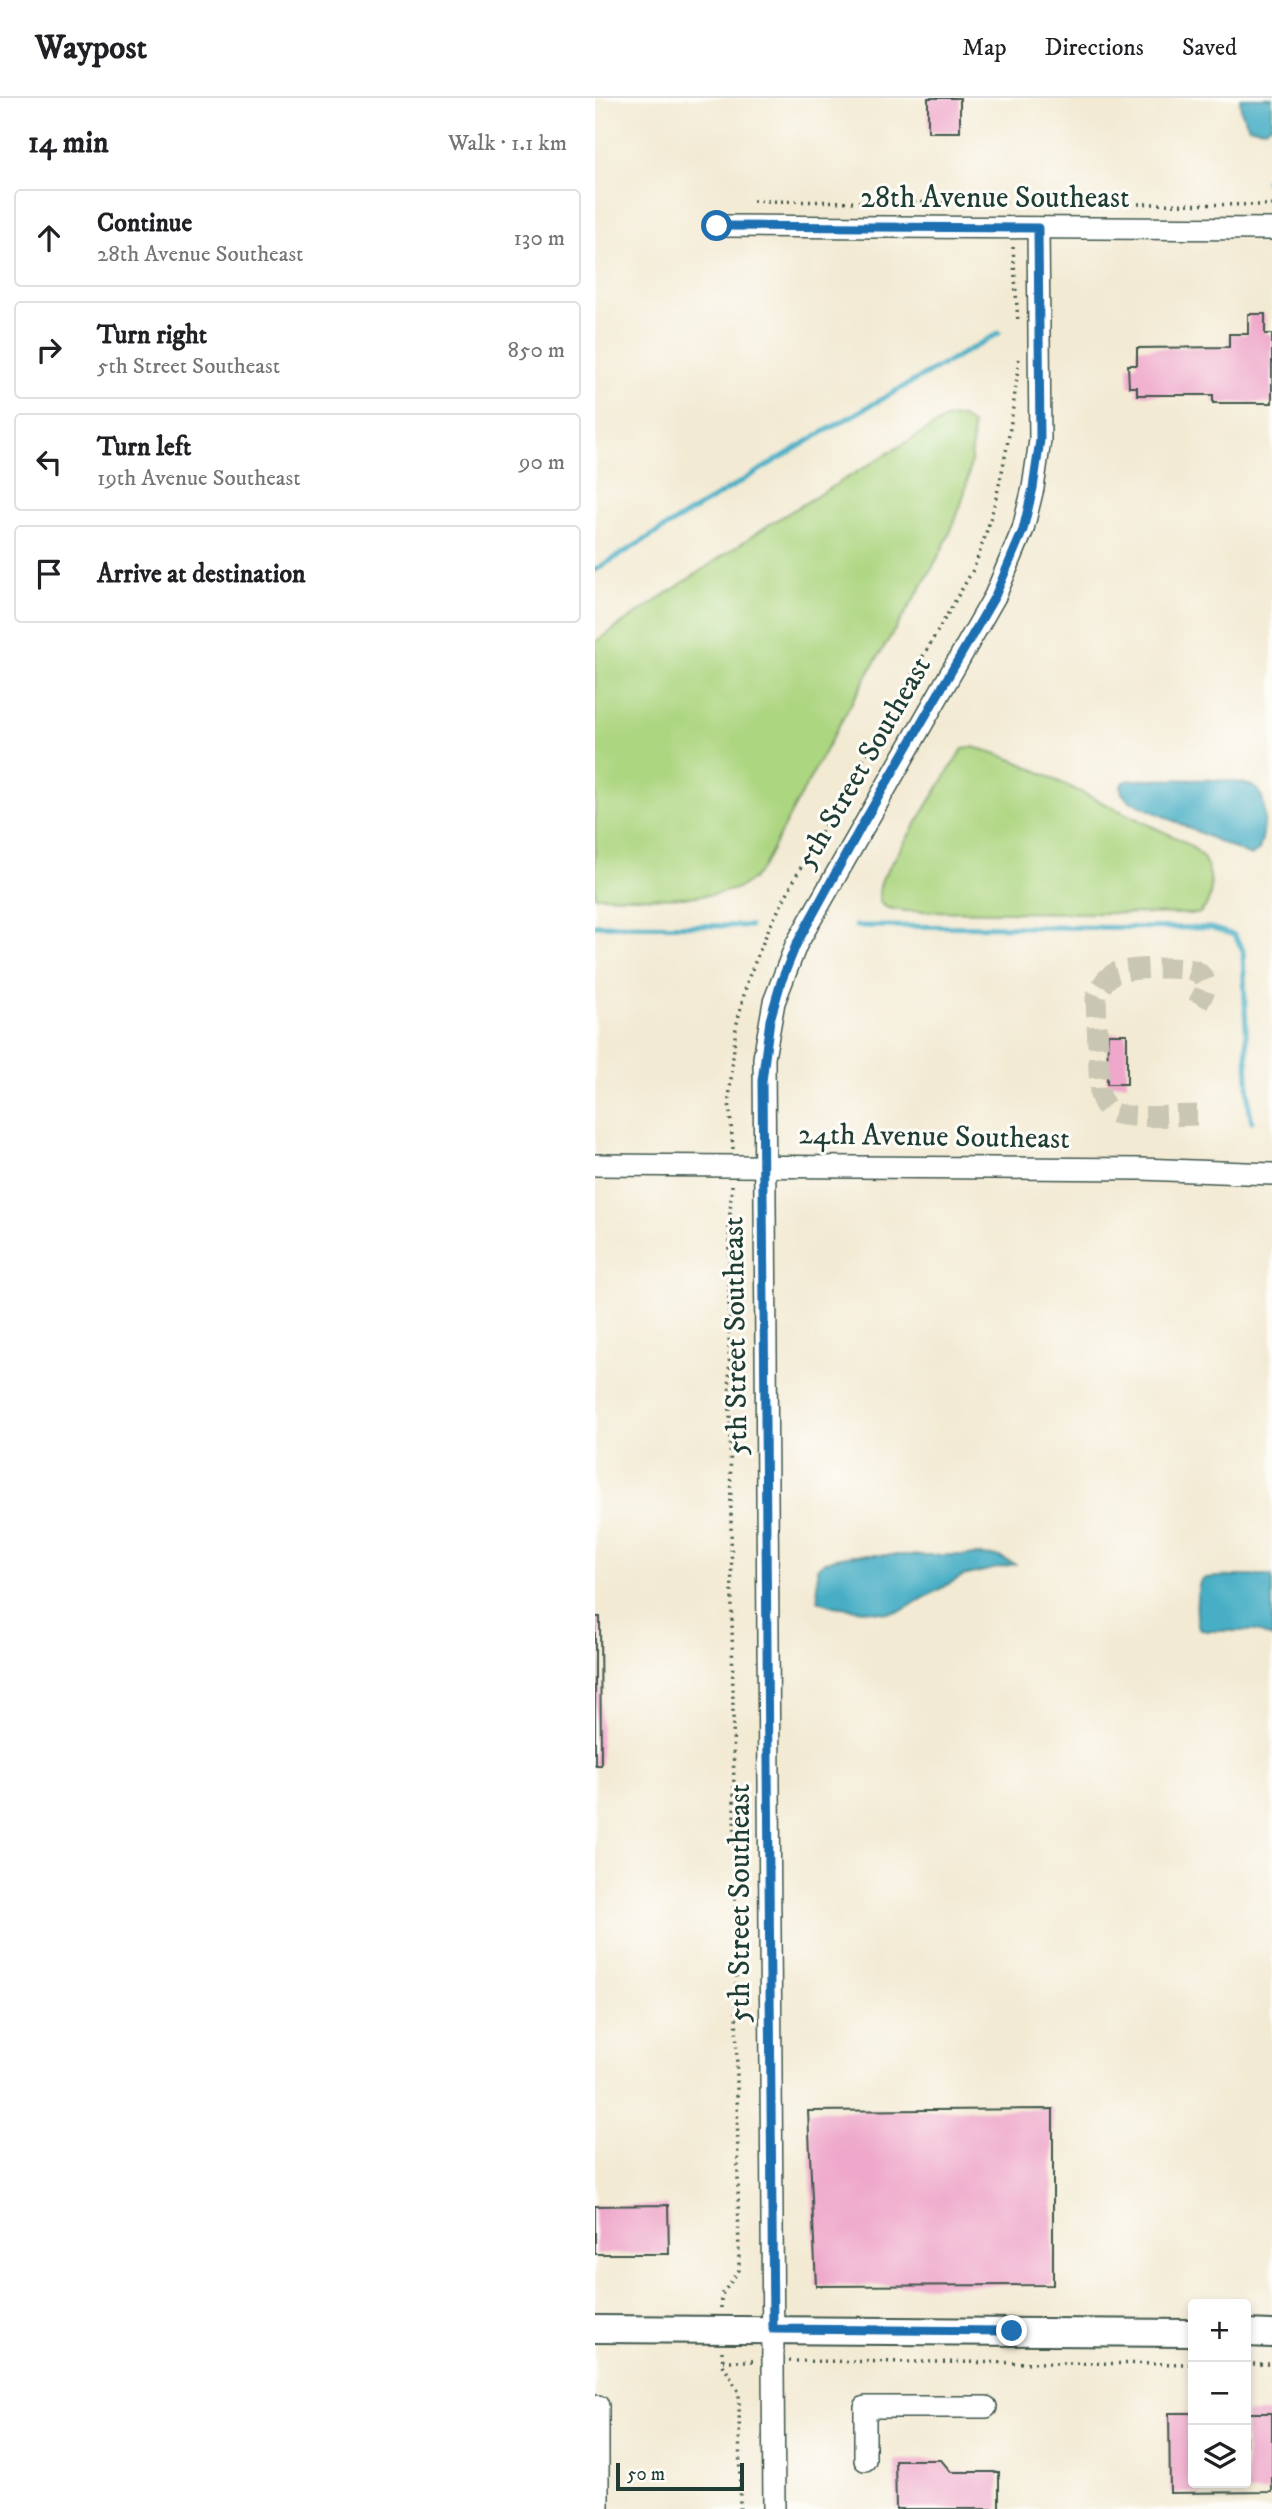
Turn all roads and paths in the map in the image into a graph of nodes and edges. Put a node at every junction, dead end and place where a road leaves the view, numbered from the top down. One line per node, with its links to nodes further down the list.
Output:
1 (753, 201): 2 (path)
2 (1272, 205)
3 (717, 226): 4 (street, 28th Avenue Southeast)
4 (1011, 228): 5 (street, 28th Avenue Southeast); 7 (path)
5 (1038, 228): 6 (street, 28th Avenue Southeast); 11 (street, 5th Street Southeast)
6 (1272, 229)
7 (1019, 335)
8 (1019, 352): 10 (path)
9 (595, 1165): 10 (street, 24th Avenue Southeast)
10 (732, 1166): 11 (street, 24th Avenue Southeast); 15 (path)
11 (763, 1166): 12 (street, 24th Avenue Southeast); 14 (street, 5th Street Southeast)
12 (1272, 1174)
13 (595, 2329): 15 (main road)
14 (773, 2329): 15 (main road); 16 (main road); 28 (street, 5th Street Southeast)
15 (722, 2330): 27 (path)
16 (1188, 2333)
17 (1251, 2333): 18 (main road)
18 (1272, 2333)
19 (828, 2361): 20 (path)
20 (1188, 2364)
21 (1251, 2364): 22 (path)
22 (1272, 2364)
23 (598, 2406): 26 (street)
24 (986, 2407): 25 (street)
25 (865, 2460)
26 (598, 2509)
27 (740, 2509)
28 (774, 2509)

